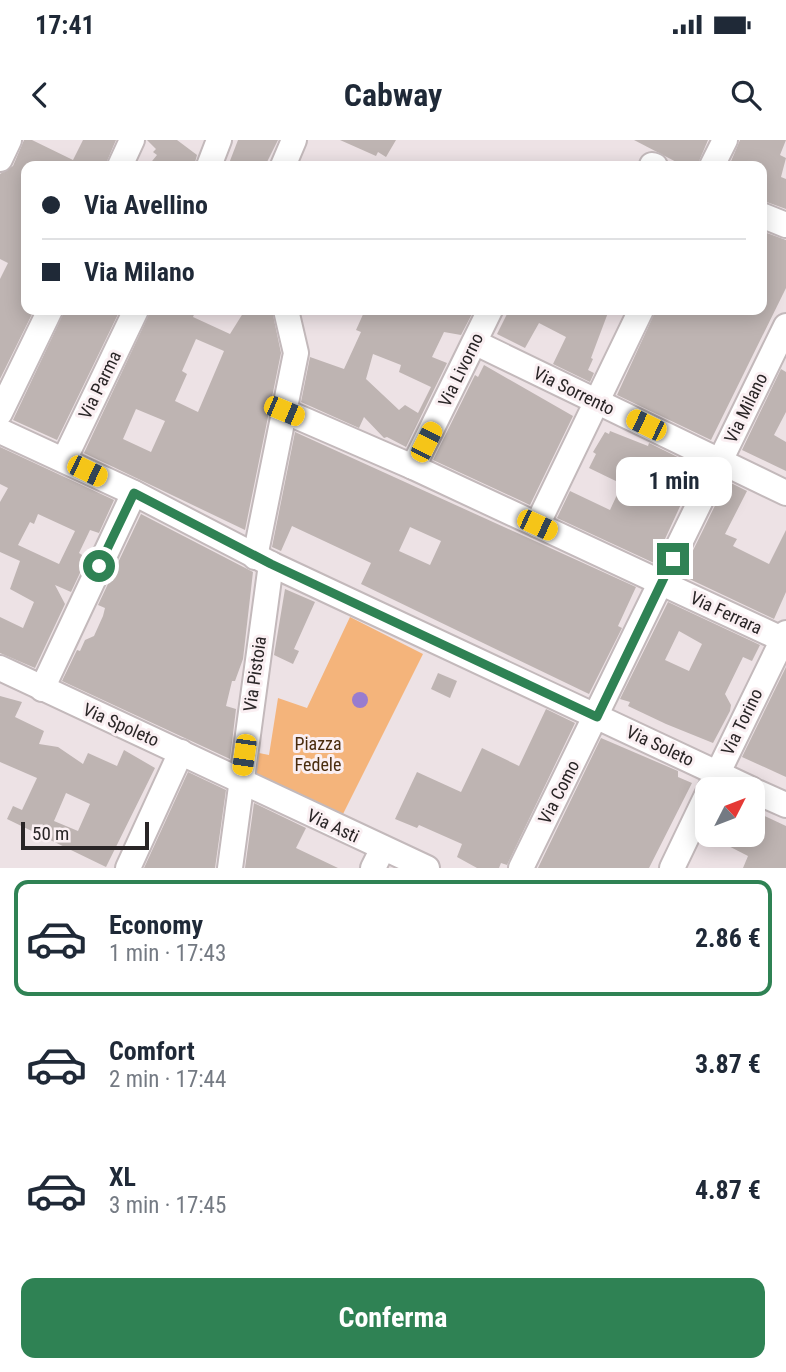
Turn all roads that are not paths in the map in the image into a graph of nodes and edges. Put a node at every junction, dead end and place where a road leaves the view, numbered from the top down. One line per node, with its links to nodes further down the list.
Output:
1 (9, 140): 6 (street)
2 (132, 140): 7 (street)
3 (219, 140): 8 (street)
4 (294, 140): 9 (street)
5 (724, 140): 10 (street)
6 (0, 159)
7 (122, 161)
8 (211, 161)
9 (285, 161)
10 (714, 161)
11 (767, 217): 12 (street)
12 (786, 225)
13 (48, 315): 22 (street)
14 (134, 315): 24 (street, Via Parma)
15 (287, 315): 21 (street, Via Pistoia)
16 (488, 315): 19 (street, Via Livorno)
17 (639, 315): 20 (street)
18 (783, 339): 25 (street, Via Milano)
19 (475, 343): 20 (street, Via Sorrento); 26 (street, Via Livorno)
20 (596, 401): 25 (street, Via Sorrento); 29 (street)
21 (284, 411): 26 (street, Via Ferrara); 30 (street, Via Pistoia)
22 (0, 413)
23 (0, 431): 24 (street, Via Soleto)
24 (64, 460): 27 (street, Via Soleto)
25 (720, 462): 28 (street, Via Sorrento); 31 (street, Via Milano)
26 (413, 467): 29 (street, Via Ferrara)
27 (134, 493): 30 (street, Via Soleto); 34 (street)
28 (786, 493)
29 (537, 525): 31 (street, Via Ferrara)
30 (263, 560): 35 (street, Via Soleto); 39 (street, Via Pistoia)
31 (661, 583): 32 (street, Via Ferrara); 35 (street, Via Milano)
32 (785, 638): 38 (street, Via Torino)
33 (0, 668): 34 (street, Via Spoleto)
34 (42, 689): 36 (street, Via Spoleto)
35 (597, 717): 37 (street, Via Soleto); 47 (street, Via Como)
36 (181, 752): 39 (street, Via Spoleto); 44 (street)
37 (696, 777)
38 (716, 777)
39 (240, 783): 43 (street, Via Asti); 45 (street, Via Pistoia)
40 (765, 796): 41 (street, Via Soleto)
41 (786, 805)
42 (695, 820): 48 (street, Via Torino)
43 (378, 858): 46 (street, Via Asti)
44 (128, 868)
45 (230, 868)
46 (427, 868)
47 (521, 868)
48 (672, 868)

